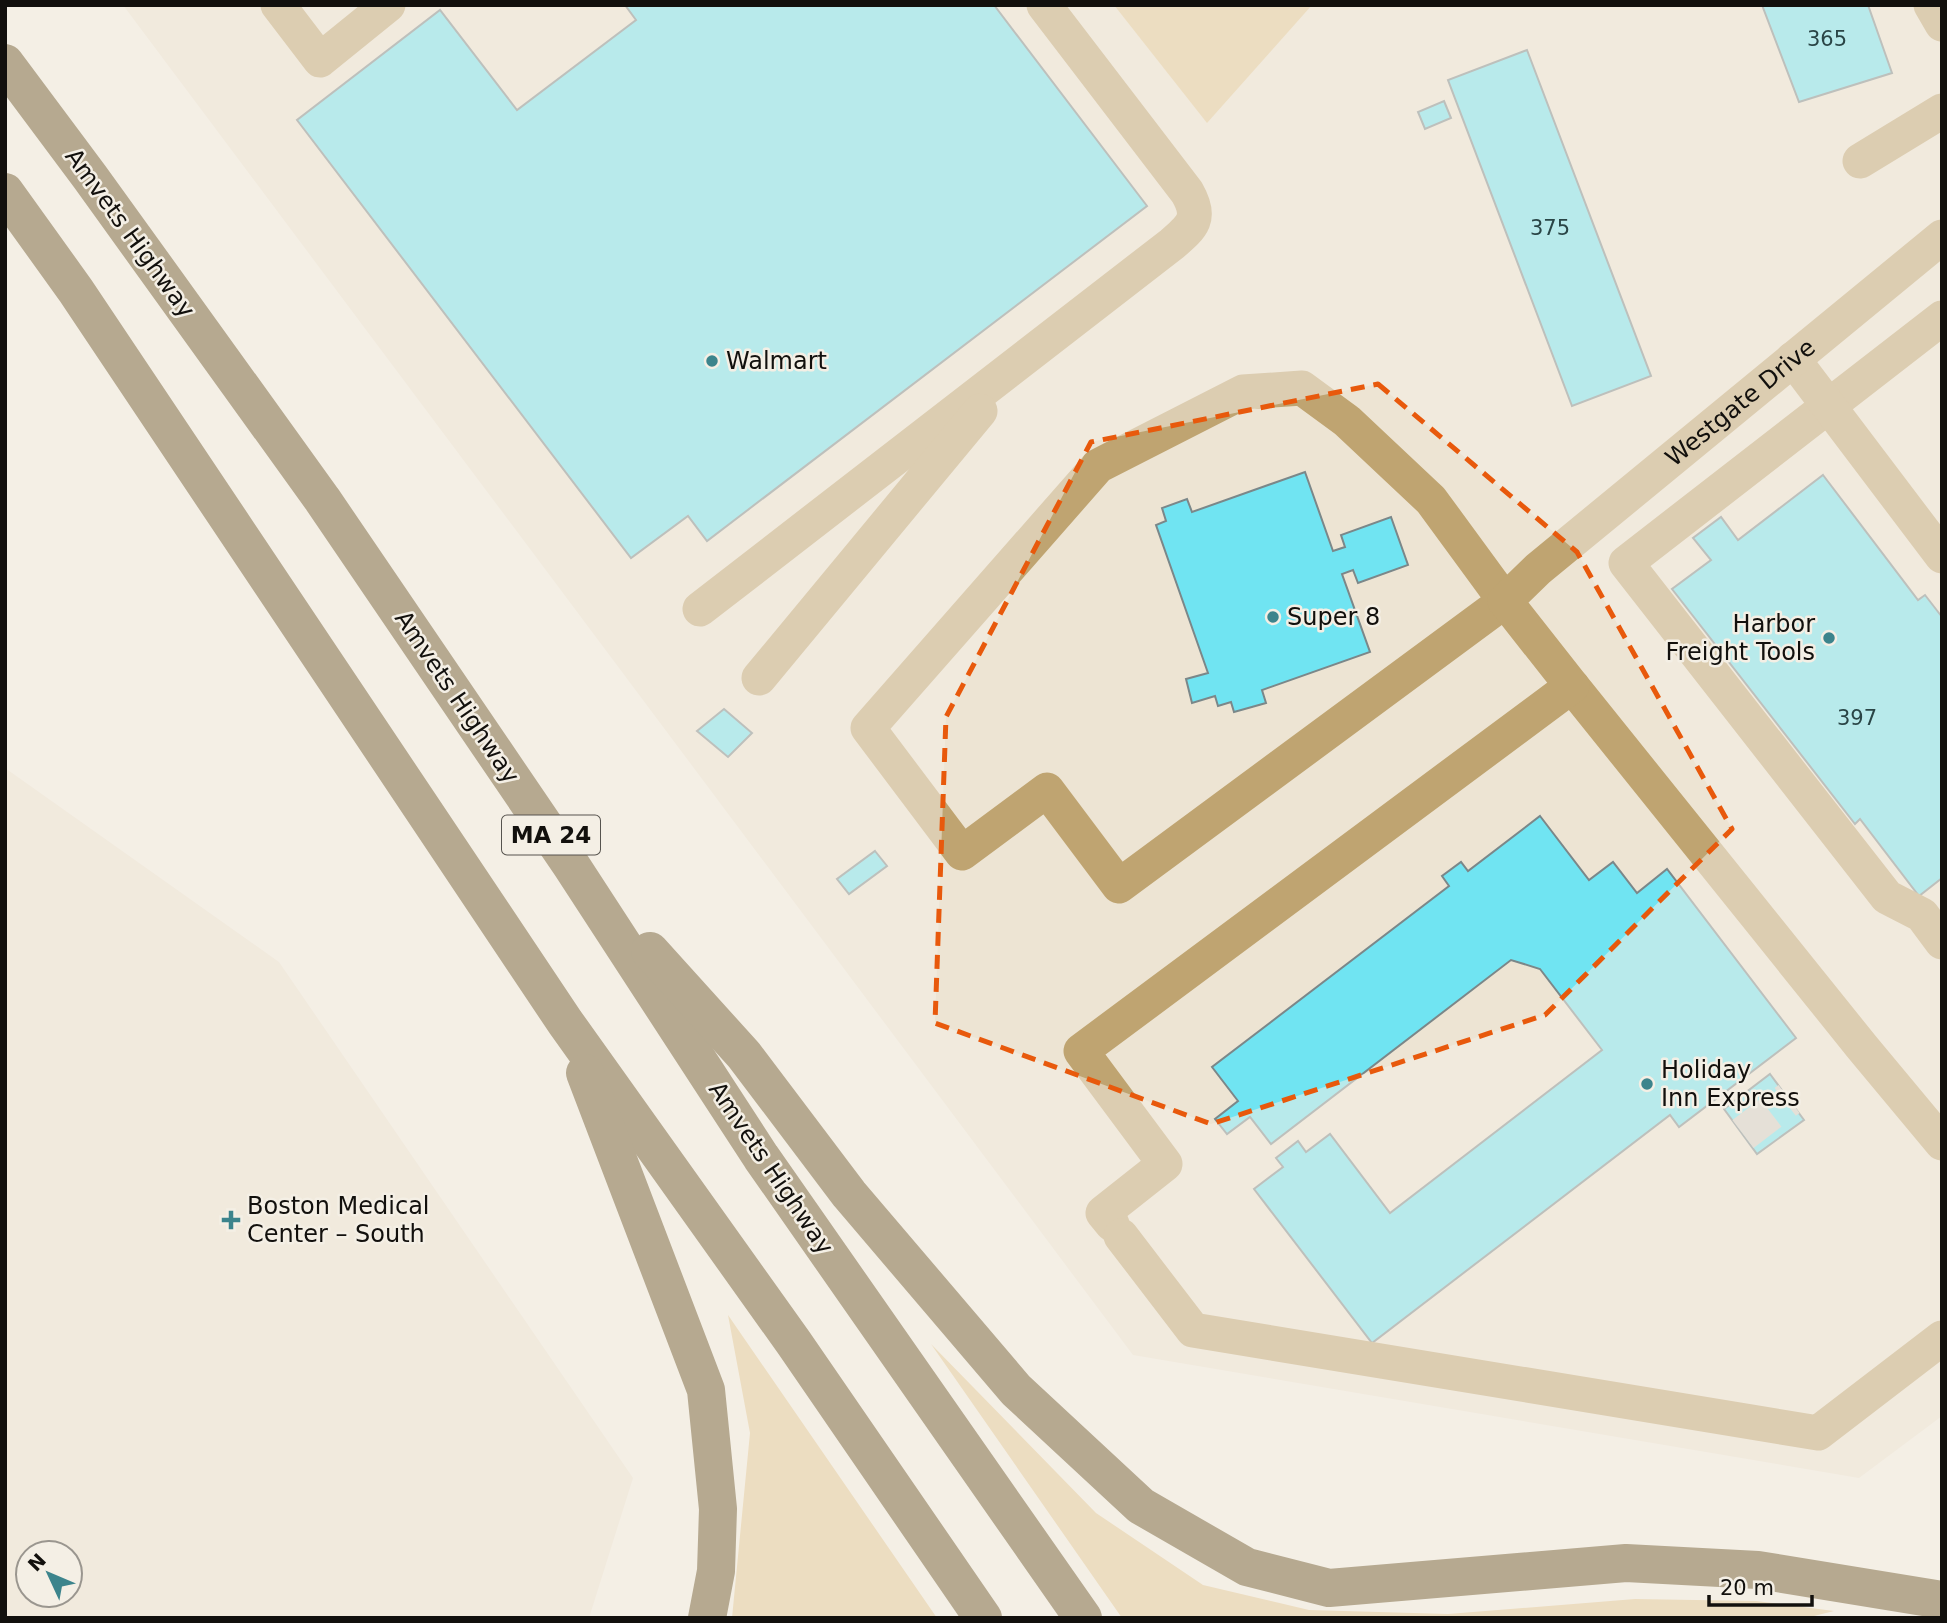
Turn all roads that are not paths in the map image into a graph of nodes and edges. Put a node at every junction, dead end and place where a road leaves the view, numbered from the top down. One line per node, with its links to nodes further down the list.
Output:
1 (278, 5): 2 (street)
2 (388, 5)
3 (1044, 5): 13 (street)
4 (1931, 5): 5 (street)
5 (1942, 24)
6 (5, 63): 20 (highway, Amvets Highway / MA 24)
7 (1942, 111): 8 (street)
8 (1860, 161)
9 (5, 192): 22 (highway)
10 (1942, 237): 12 (street, Westgate Drive)
11 (1942, 318): 14 (street)
12 (1793, 359): 14 (street); 16 (street, Westgate Drive)
13 (1023, 360): 17 (street); 18 (street)
14 (1829, 406): 15 (street); 21 (street)
15 (1942, 556)
16 (1505, 601): 16 (street, Westgate Drive); 19 (street)
17 (700, 609)
18 (759, 678)
19 (1572, 686): 23 (street); 24 (street)
20 (571, 864): 25 (highway); 28 (highway, Amvets Highway / MA 24)
21 (1935, 919)
22 (565, 1022): 26 (highway); 27 (highway)
23 (1942, 1143)
24 (1942, 1338)
25 (1942, 1600)
26 (707, 1618)
27 (984, 1618)
28 (1083, 1618)

